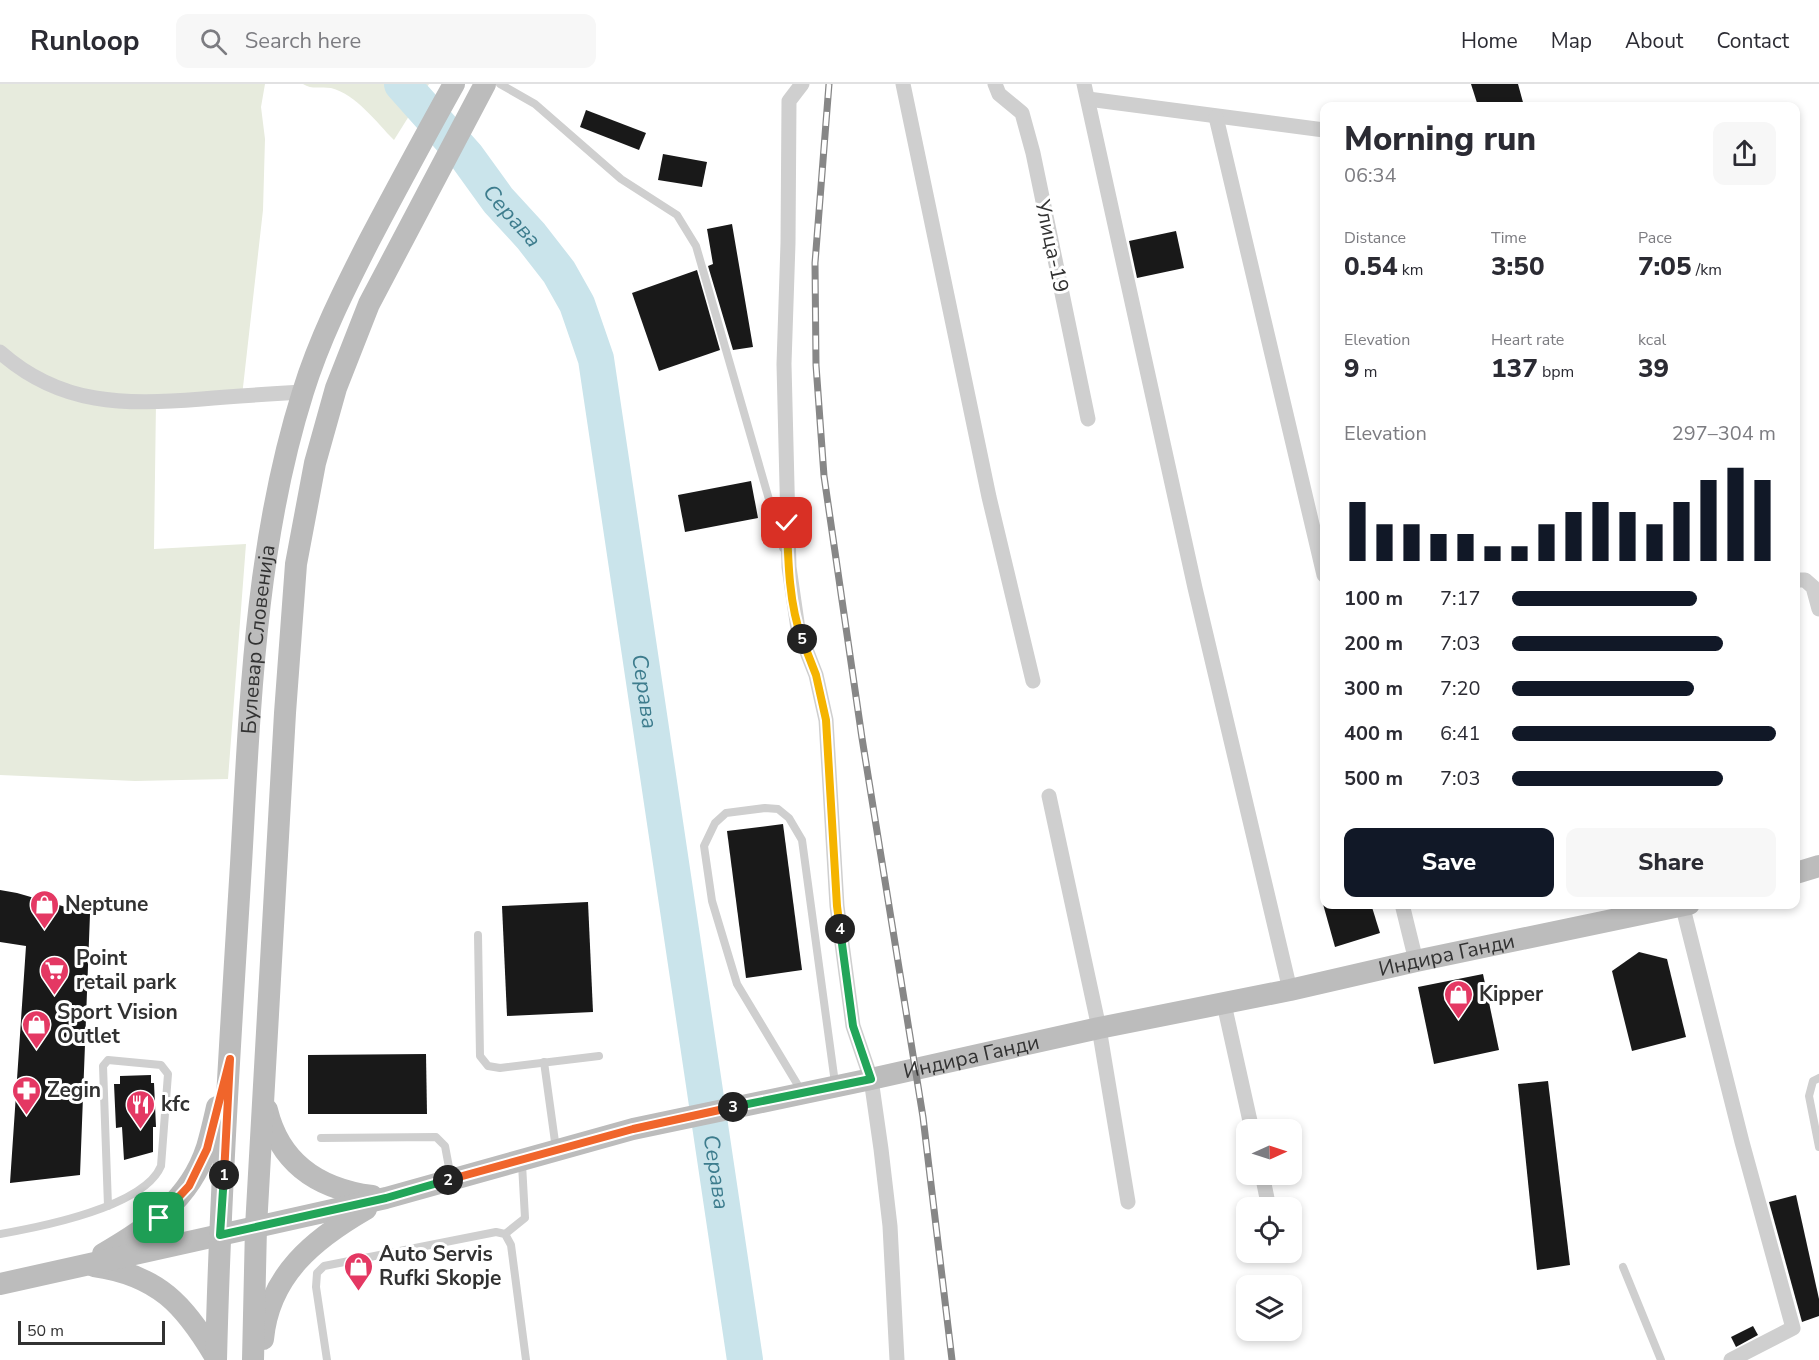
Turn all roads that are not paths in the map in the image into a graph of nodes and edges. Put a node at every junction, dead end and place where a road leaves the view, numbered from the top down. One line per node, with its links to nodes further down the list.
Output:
1 (454, 84): 11 (street, Булевар Словенија)
2 (485, 84): 36 (street, Булевар Словенија)
3 (500, 84): 14 (lane)
4 (802, 84): 14 (street)
5 (903, 84): 17 (street)
6 (995, 84): 12 (street, Улица-19)
7 (1086, 91): 8 (street); 26 (street)
8 (1216, 117): 9 (street); 13 (street)
9 (1320, 130)
10 (0, 352): 11 (street)
11 (303, 392): 30 (street, Булевар Словенија)
12 (1088, 419)
13 (1320, 558)
14 (789, 567): 33 (street)
15 (1800, 580): 16 (street)
16 (1819, 609)
17 (1033, 681)
18 (1049, 796): 28 (street)
19 (1819, 866): 20 (street)
20 (1800, 872)
21 (1403, 909): 25 (street)
22 (1665, 909): 25 (street, Индира Ганди)
23 (1685, 909): 60 (street)
24 (477, 934): 31 (lane)
25 (1416, 961): 26 (street, Индира Ганди)
26 (1290, 990): 27 (street, Индира Ганди)
27 (1224, 1004): 28 (street, Индира Ганди); 37 (street)
28 (1099, 1028): 33 (street, Индира Ганди); 44 (street)
29 (599, 1056): 31 (lane)
30 (230, 1059): 49 (street, Булевар Словенија); 50 (street)
31 (544, 1062): 40 (lane)
32 (1819, 1078): 39 (lane)
33 (871, 1079): 34 (street, Индира Ганди); 58 (street)
34 (836, 1086): 35 (street, Индира Ганди); 35 (lane)
35 (803, 1093): 40 (street, Индира Ганди)
36 (263, 1097): 43 (street); 46 (street, Булевар Словенија)
37 (1250, 1119)
38 (321, 1138): 42 (lane)
39 (1819, 1147)
40 (556, 1150): 41 (street, Индира Ганди)
41 (521, 1160): 42 (street, Индира Ганди); 48 (lane)
42 (452, 1179): 43 (street, Индира Ганди)
43 (386, 1198): 46 (street, Индира Ганди); 55 (street)
44 (1128, 1202)
45 (108, 1206): 45 (lane); 47 (lane)
46 (256, 1227): 49 (street, Индира Ганди); 54 (street, Булевар Словенија)
47 (0, 1234)
48 (505, 1234): 56 (lane); 57 (lane)
49 (220, 1235): 50 (street, Индира Ганди); 53 (street, Булевар Словенија)
50 (86, 1264): 52 (street, Индира Ганди); 53 (street)
51 (1623, 1267): 59 (lane)
52 (0, 1284)
53 (216, 1359)
54 (253, 1360)
55 (262, 1360)
56 (327, 1360)
57 (526, 1360)
58 (897, 1360)
59 (1660, 1360)
60 (1731, 1360)

